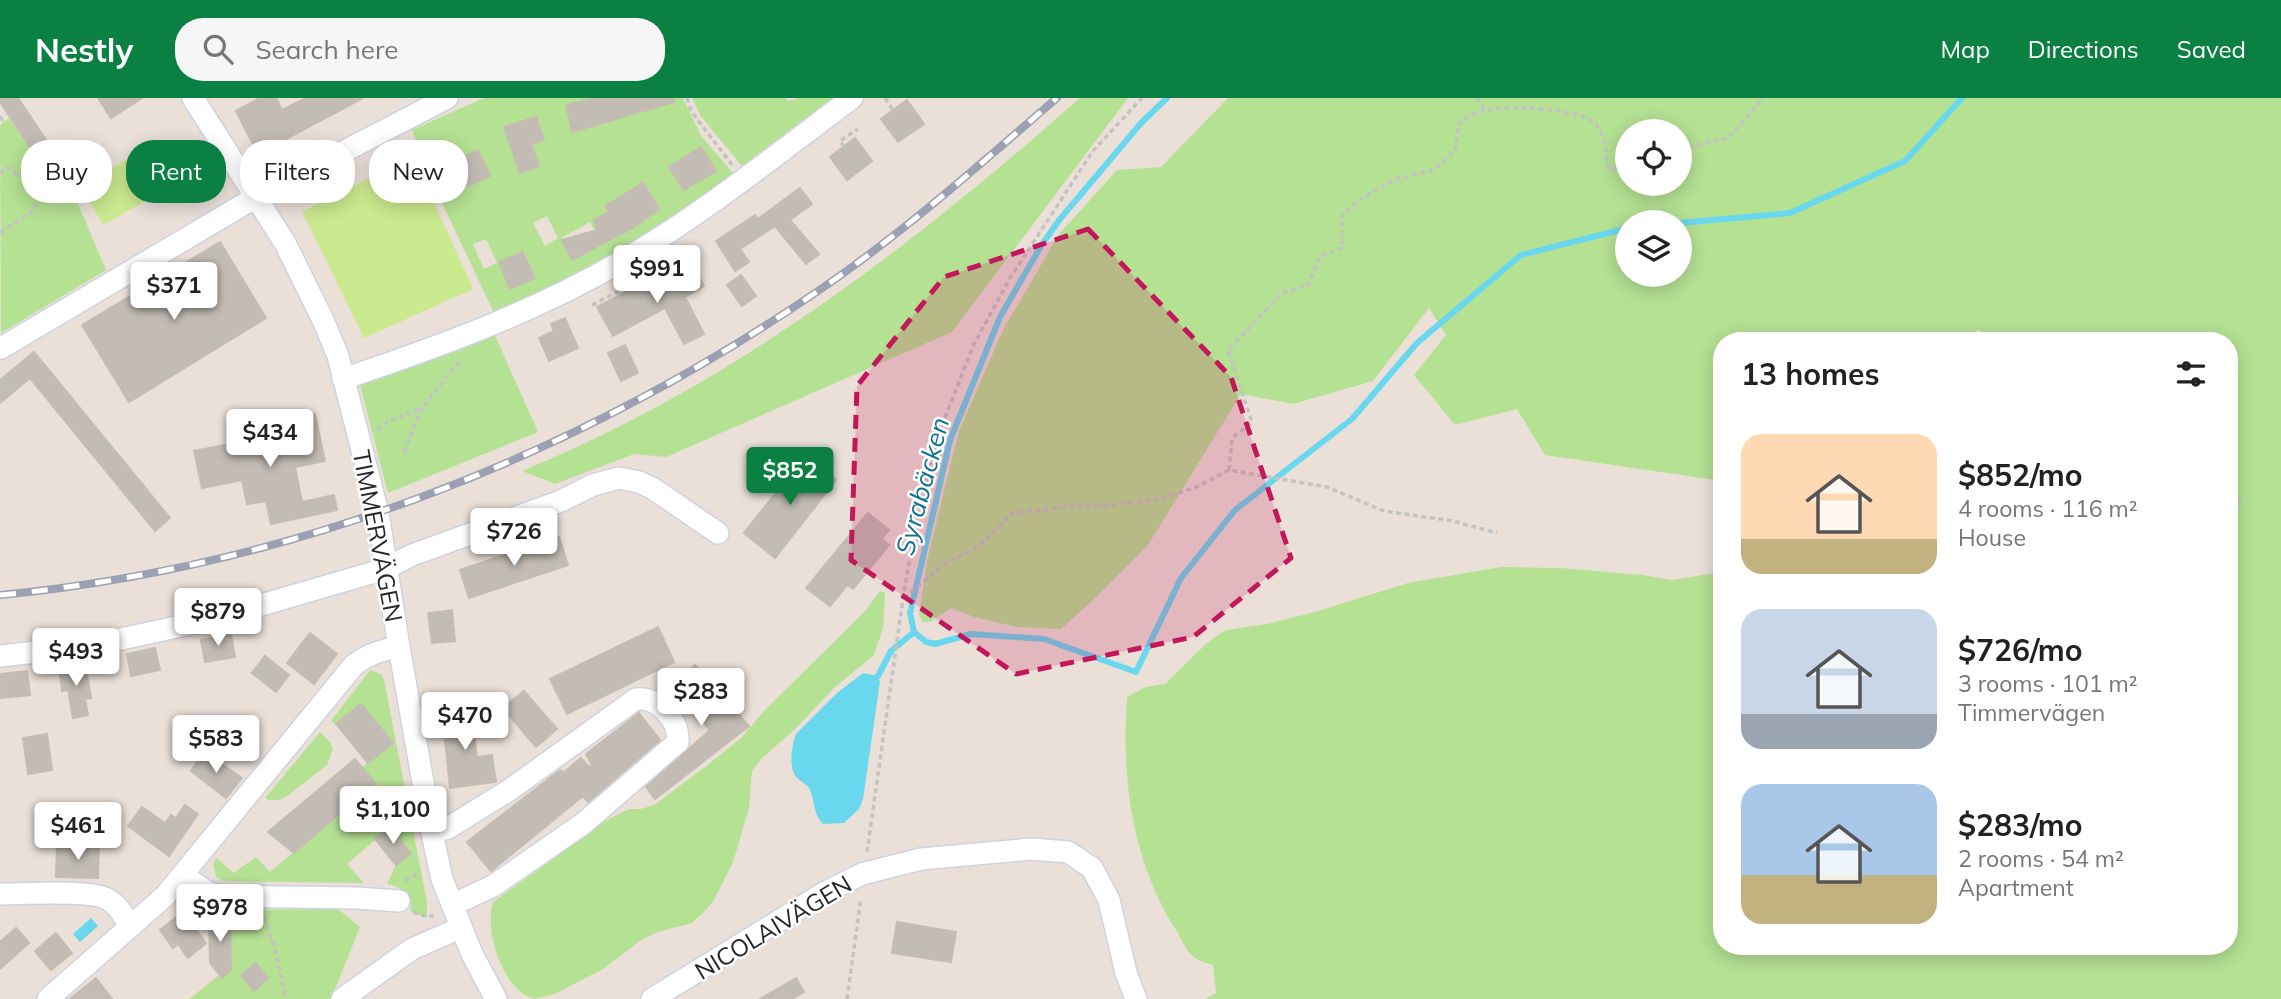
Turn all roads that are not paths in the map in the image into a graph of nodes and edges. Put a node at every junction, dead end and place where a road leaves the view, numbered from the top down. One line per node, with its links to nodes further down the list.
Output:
1 (193, 98): 5 (street, TIMMERVÄGEN)
2 (447, 98): 4 (street)
3 (852, 98): 9 (street)
4 (355, 146)
5 (240, 172)
6 (246, 203): 8 (street)
7 (260, 203): 9 (street, TIMMERVÄGEN)
8 (1, 347)
9 (343, 379): 11 (street, TIMMERVÄGEN)
10 (718, 533): 11 (street)
11 (385, 569): 12 (street, TIMMERVÄGEN); 13 (street)
12 (399, 647): 14 (street, TIMMERVÄGEN); 15 (street)
13 (0, 656)
14 (432, 833): 18 (street, TIMMERVÄGEN); 18 (street)
15 (182, 875): 17 (street); 19 (street)
16 (0, 894): 19 (street)
17 (399, 901)
18 (452, 905): 20 (street, TIMMERVÄGEN)
19 (131, 926): 21 (street)
20 (460, 928): 22 (street); 23 (street, TIMMERVÄGEN)
21 (48, 999)
22 (342, 999)
23 (496, 999)
24 (652, 999): 25 (street, NICOLAIVÄGEN)
25 (1136, 999)

